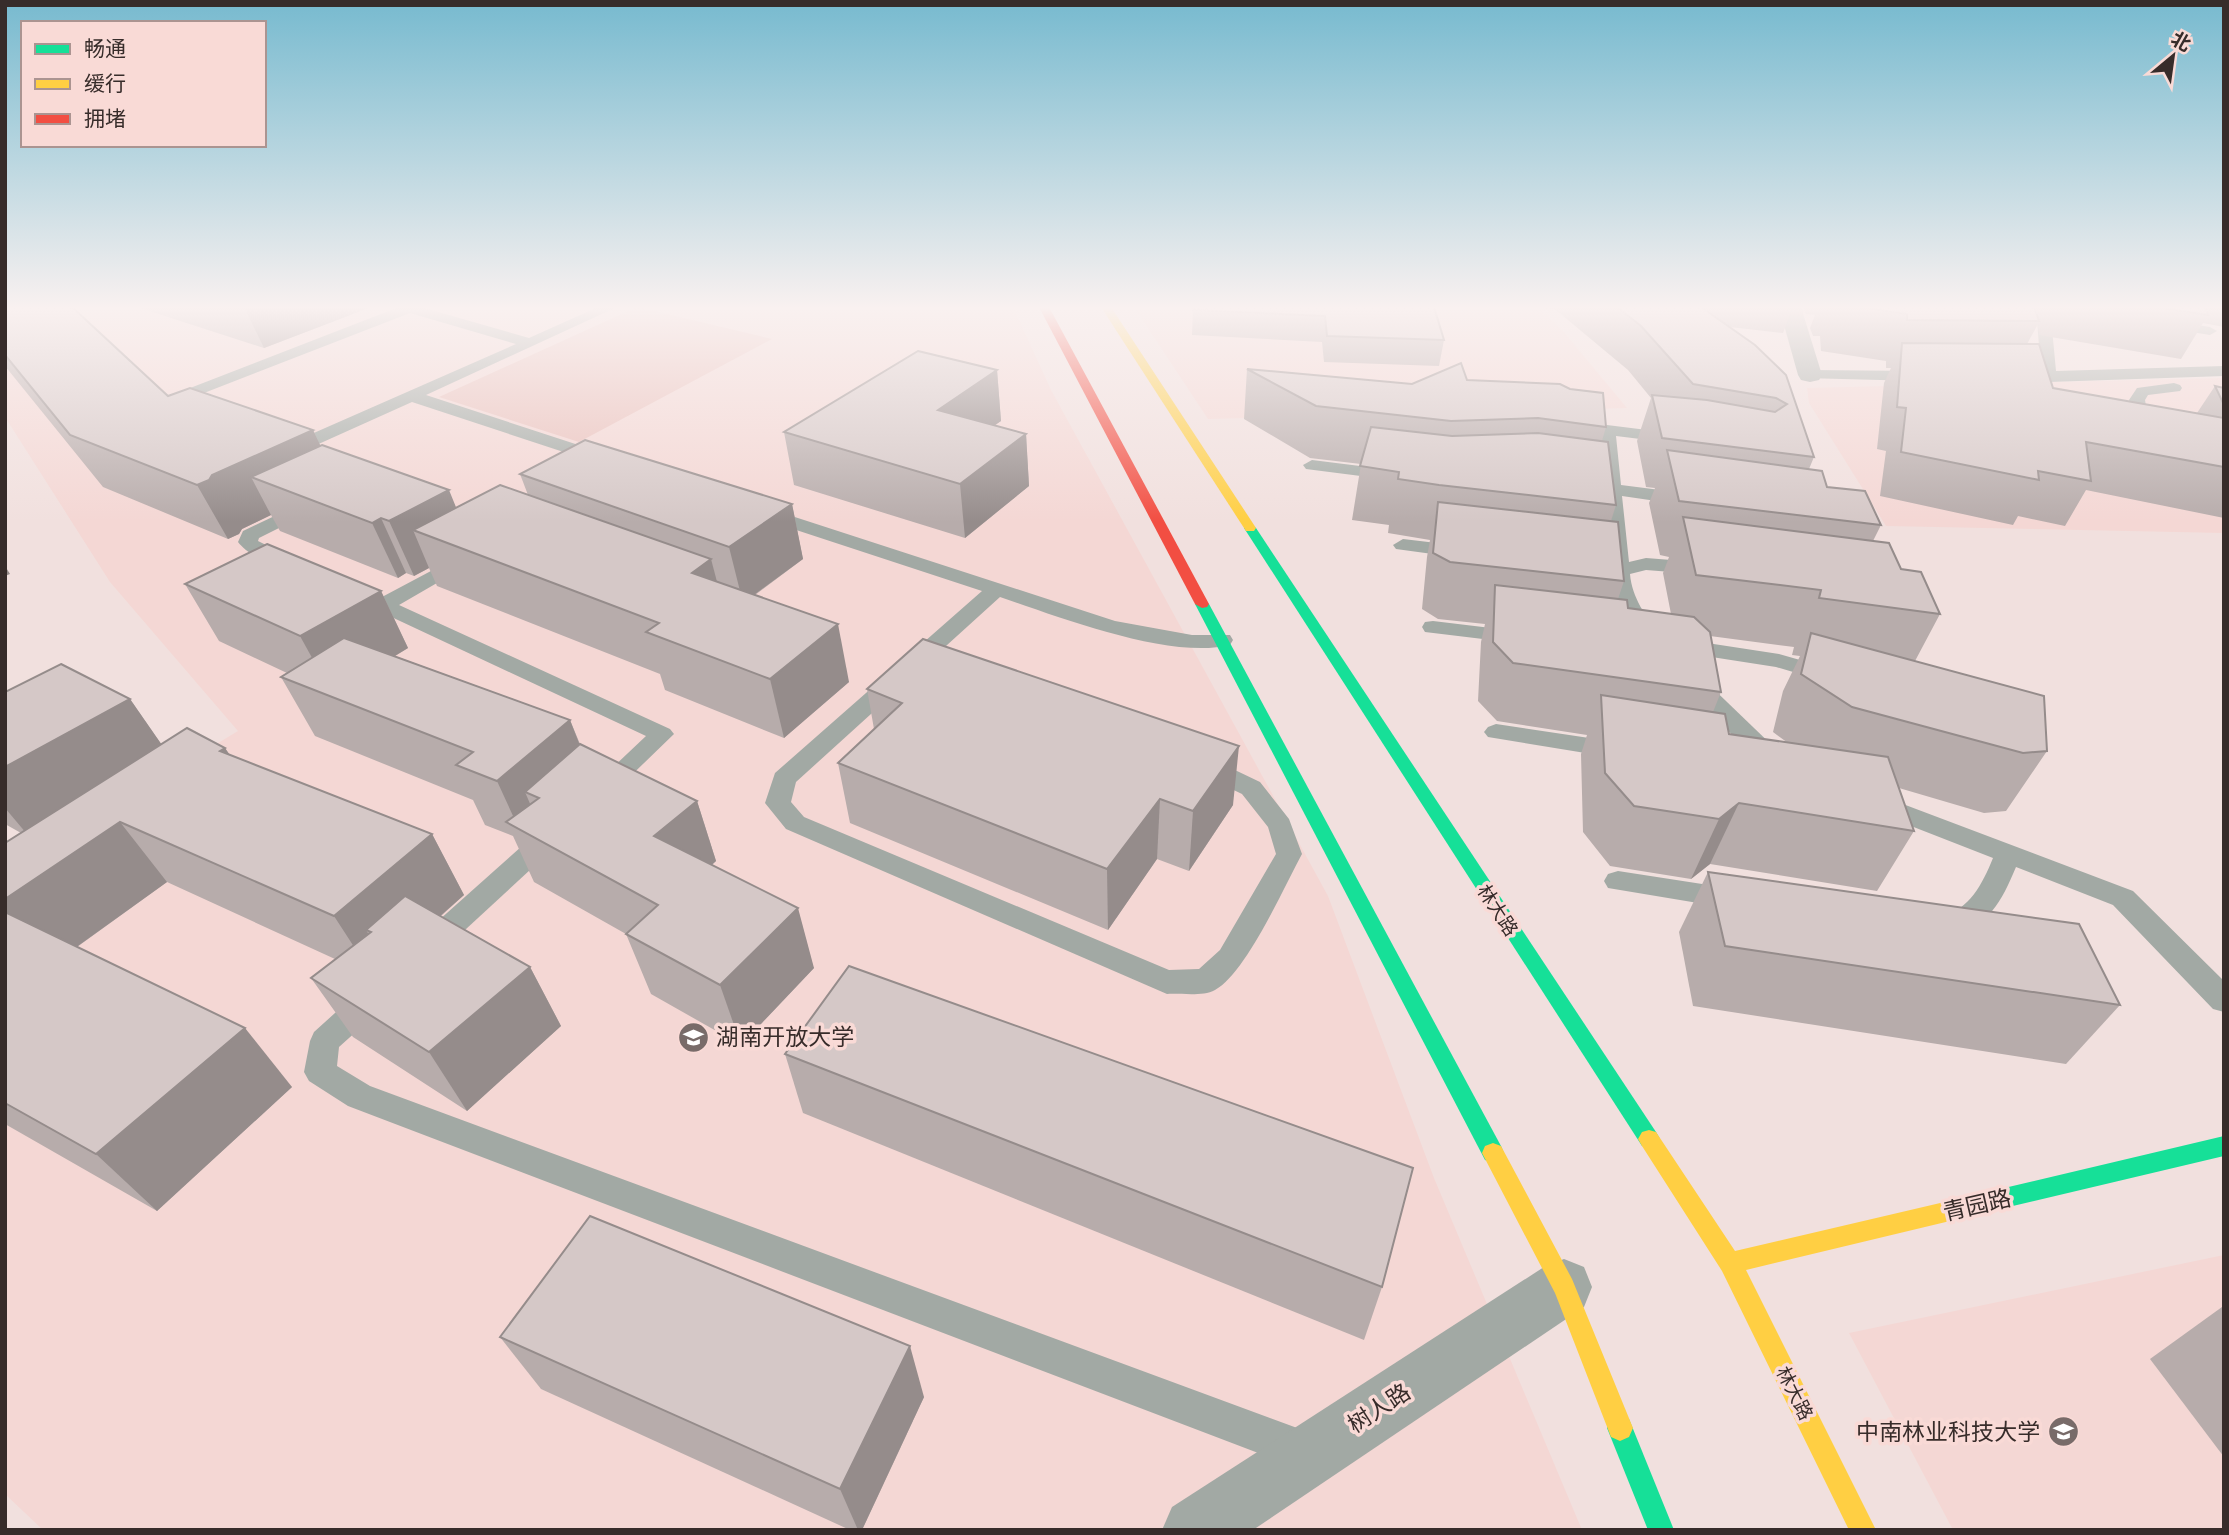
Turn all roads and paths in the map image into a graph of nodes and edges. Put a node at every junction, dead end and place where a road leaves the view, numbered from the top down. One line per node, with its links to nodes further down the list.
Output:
1 (227, 379): 7 (lane)
2 (450, 379): 6 (lane)
3 (1082, 379): 30 (main road)
4 (1153, 379): 47 (main road, 林大路)
5 (2224, 386): 9 (lane)
6 (411, 396): 10 (lane); 11 (lane)
7 (226, 411)
8 (1689, 439): 15 (lane)
9 (2144, 442)
10 (322, 456)
11 (612, 462)
12 (1312, 465): 13 (lane)
13 (1416, 478)
14 (1575, 485): 15 (lane)
15 (1613, 489): 17 (lane); 24 (lane)
16 (323, 499): 22 (lane)
17 (1707, 502)
18 (744, 506): 27 (lane)
19 (1403, 545): 21 (lane)
20 (479, 550): 28 (lane)
21 (1484, 555)
22 (300, 568)
23 (1592, 568): 24 (lane)
24 (1619, 571): 25 (lane); 32 (lane)
25 (1721, 571)
26 (348, 589): 28 (lane)
27 (996, 590): 30 (lane); 33 (lane)
28 (384, 605): 49 (lane)
29 (1433, 626): 31 (lane)
30 (1222, 640): 48 (main road)
31 (1541, 640)
32 (1645, 646): 35 (lane); 39 (lane)
33 (915, 662): 34 (lane); 38 (lane)
34 (941, 671)
35 (1852, 682)
36 (1496, 732): 37 (lane)
37 (1642, 754)
38 (1187, 759)
39 (1747, 765)
40 (1864, 798): 41 (lane)
41 (2008, 853): 44 (lane); 45 (lane)
42 (1618, 881): 43 (lane)
43 (1755, 902)
44 (1919, 927)
45 (2224, 1000)
46 (2224, 1146): 47 (main road, 青园路)
47 (1730, 1263): 52 (main road, 林大路)
48 (1564, 1287): 49 (street, 树人路); 51 (main road)
49 (1310, 1453): 50 (street, 树人路)
50 (1195, 1530)
51 (1661, 1530)
52 (1863, 1530)

